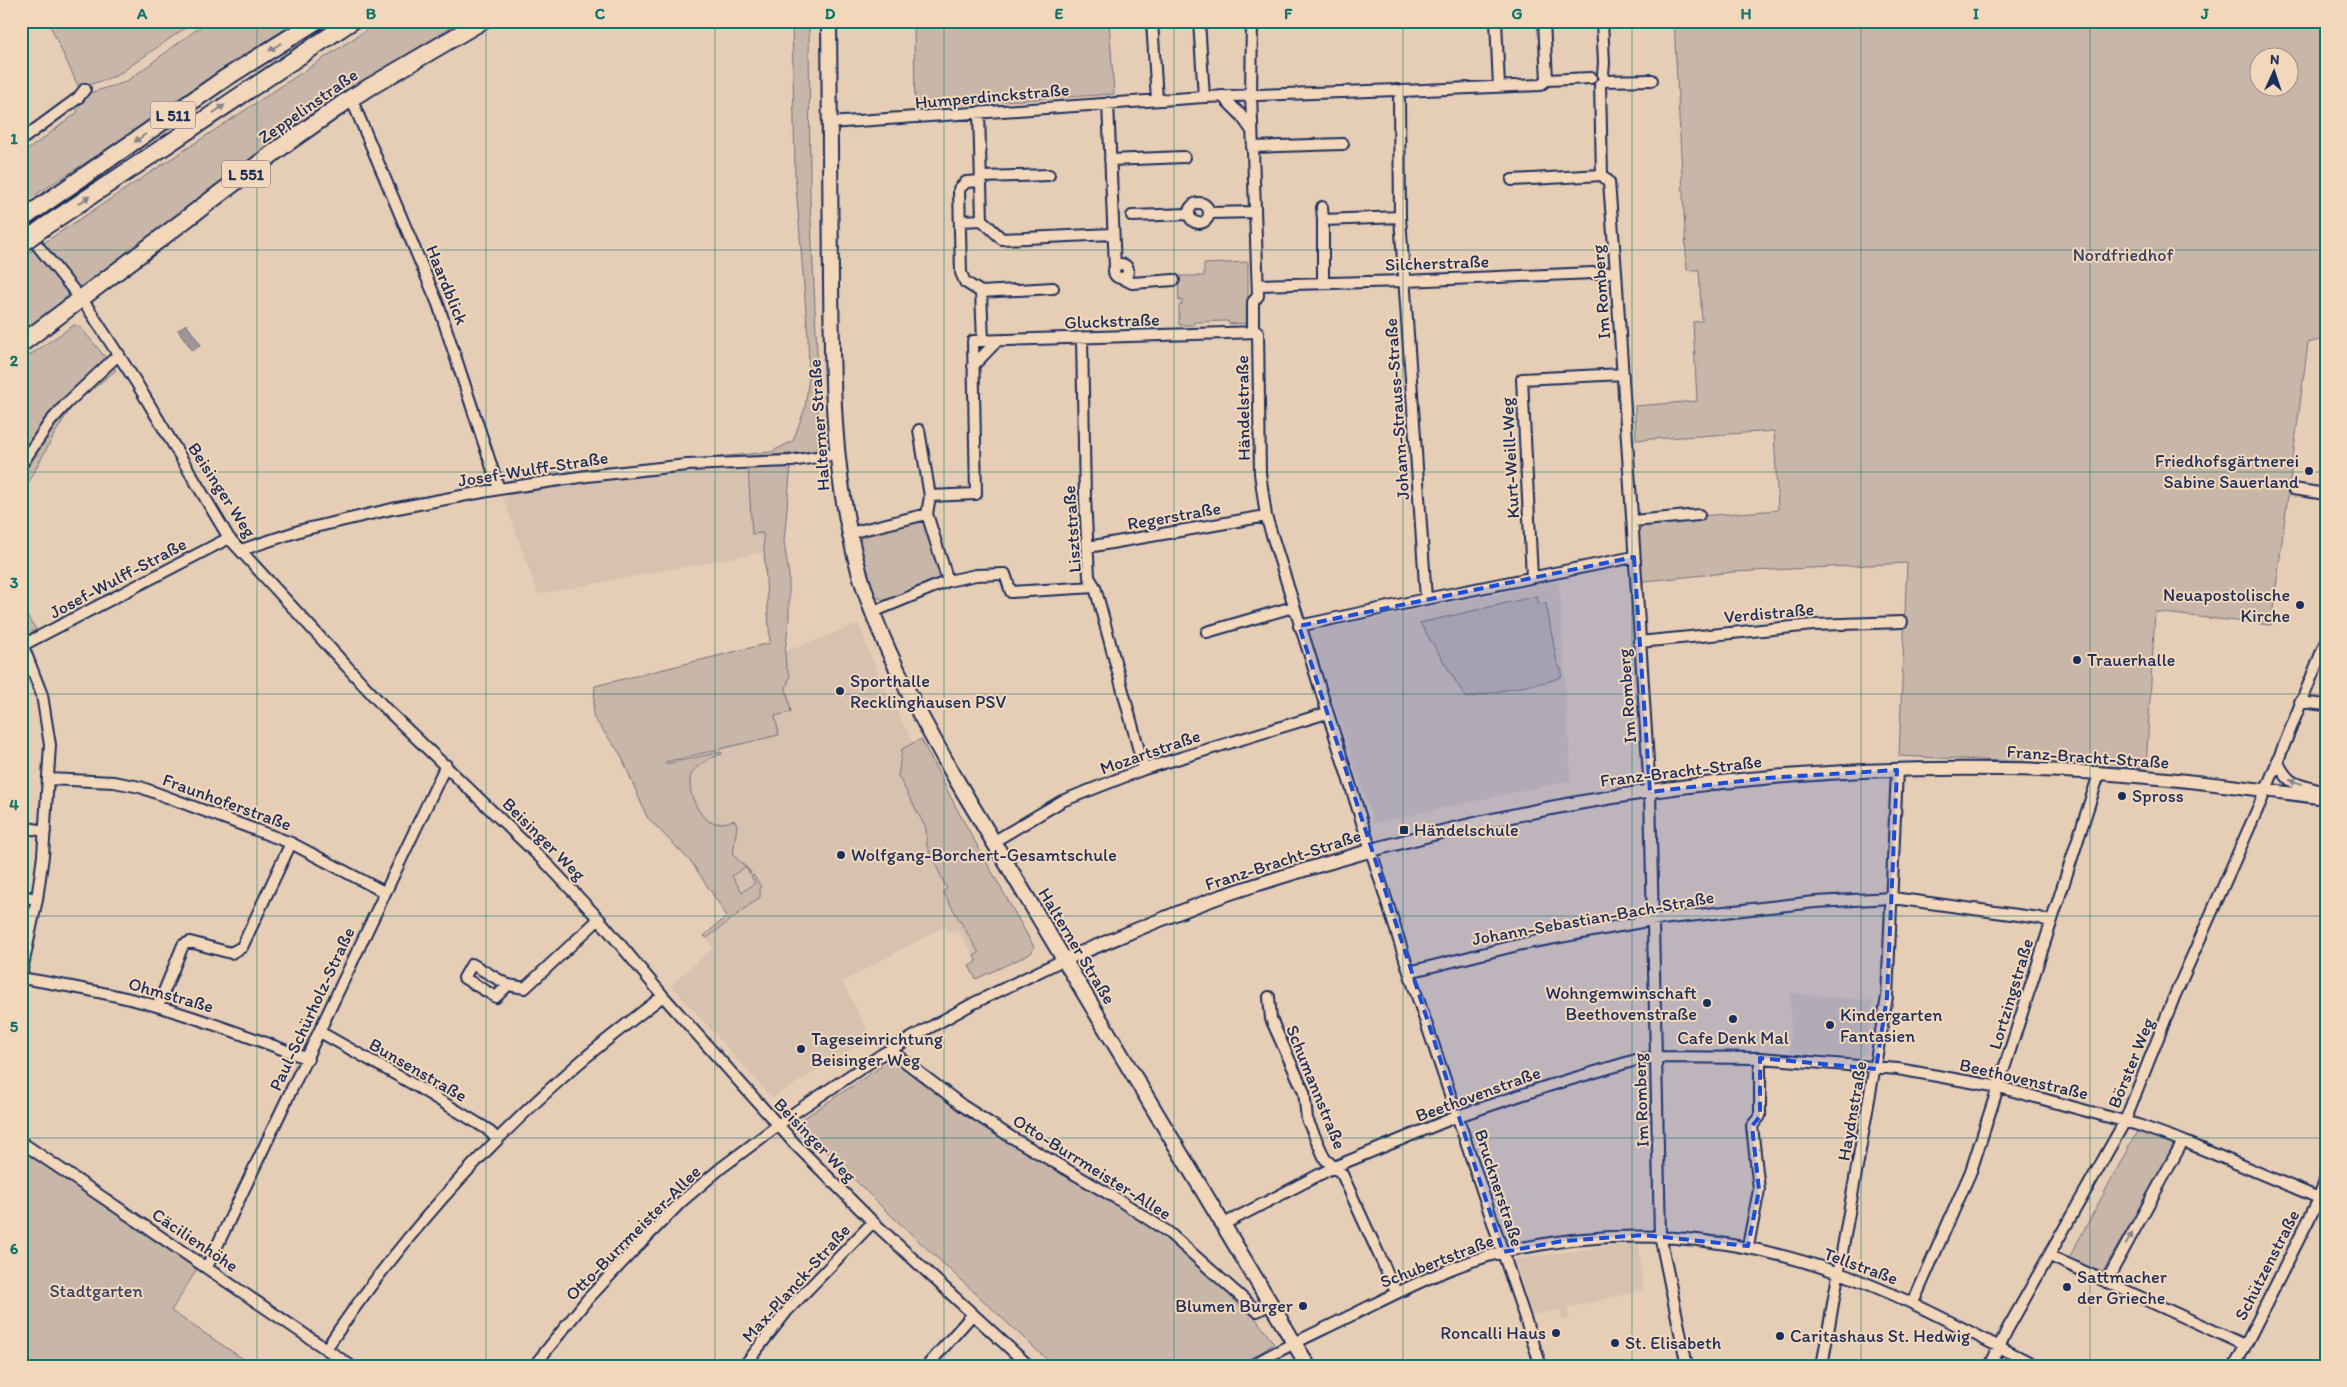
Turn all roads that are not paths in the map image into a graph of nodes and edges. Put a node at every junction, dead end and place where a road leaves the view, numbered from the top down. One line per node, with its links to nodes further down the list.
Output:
1 (316, 21): 39 (main road, L 511, one-way to 39)
2 (352, 21): 47 (main road, L 511, one-way to 2, bridge)
3 (482, 21): 20 (main road, Zeppelinstraße / L 551)
4 (830, 21): 24 (main road, Halterner Straße)
5 (1152, 21): 21 (street)
6 (1199, 21): 19 (street)
7 (1252, 21): 17 (street, Händelstraße)
8 (1496, 21): 14 (street)
9 (1544, 21): 12 (street)
10 (1602, 21): 11 (street, Im Romberg)
11 (1599, 79): 12 (street, Humperdinckstraße); 13 (street, Humperdinckstraße); 31 (street, Im Romberg)
12 (1547, 80): 14 (street, Humperdinckstraße)
13 (1652, 80)
14 (1499, 86): 16 (street, Humperdinckstraße)
15 (85, 89): 26 (street)
16 (1400, 93): 17 (street, Humperdinckstraße); 41 (street, Johann-Strauss-Straße)
17 (1251, 94): 18 (street, Humperdinckstraße); 25 (street, Händelstraße)
18 (1222, 96): 19 (street, Humperdinckstraße); 25 (street)
19 (1204, 97): 21 (street, Humperdinckstraße)
20 (351, 98): 55 (main road, Zeppelinstraße / L 551); 67 (street, Haardblick)
21 (1157, 100): 22 (street, Humperdinckstraße)
22 (1108, 103): 23 (street, Humperdinckstraße); 30 (street)
23 (979, 112): 24 (street, Humperdinckstraße); 33 (street)
24 (829, 123): 65 (main road, Halterner Straße)
25 (1252, 131): 28 (street, Händelstraße)
26 (21, 140)
27 (1343, 144): 28 (street)
28 (1252, 147): 36 (street, Händelstraße)
29 (1184, 157): 30 (street)
30 (1110, 160): 46 (street)
31 (1602, 175): 34 (street); 48 (street, Im Romberg)
32 (1049, 176): 33 (street)
33 (981, 179): 42 (street); 44 (street)
34 (1512, 180)
35 (1322, 207): 43 (street)
36 (1255, 212): 37 (street); 52 (street, Händelstraße)
37 (1210, 213): 38 (street); 38 (street)
38 (1189, 214): 40 (street)
39 (27, 216)
40 (1132, 216)
41 (1400, 217): 43 (street); 50 (street, Johann-Strauss-Straße)
42 (982, 220): 44 (street); 46 (street)
43 (1323, 220): 51 (street)
44 (960, 221): 54 (street)
45 (21, 225): 55 (street, Beisinger Weg)
46 (1112, 234): 49 (street)
47 (21, 244)
48 (1616, 272): 50 (street, Silcherstraße); 63 (street, Im Romberg)
49 (1174, 280)
50 (1404, 281): 51 (street, Silcherstraße); 83 (street, Johann-Strauss-Straße)
51 (1323, 282): 52 (street, Silcherstraße)
52 (1258, 285): 56 (street, Händelstraße)
53 (1053, 288): 54 (street)
54 (981, 292): 59 (street)
55 (82, 299): 60 (main road, Zeppelinstraße / L 551); 61 (street, Beisinger Weg)
56 (1252, 332): 57 (street, Gluckstraße); 73 (street, Händelstraße)
57 (1082, 339): 58 (street, Gluckstraße); 77 (street, Lisztstraße)
58 (998, 340): 59 (street, Gluckstraße); 62 (street)
59 (978, 341): 62 (street)
60 (21, 344)
61 (119, 354): 66 (street); 76 (street, Beisinger Weg)
62 (973, 366): 70 (street)
63 (1623, 374): 74 (street, Im Romberg); 80 (street, Kurt-Weill-Weg)
64 (919, 430): 70 (street)
65 (836, 454): 67 (street, Josef-Wulff-Straße); 75 (main road, Halterner Straße)
66 (21, 465)
67 (499, 489): 78 (street, Josef-Wulff-Straße)
68 (2292, 489): 69 (street)
69 (2326, 494)
70 (930, 496): 71 (street)
71 (927, 514): 75 (street); 81 (street)
72 (1699, 515): 74 (street)
73 (1266, 516): 77 (street, Regerstraße); 84 (street, Händelstraße)
74 (1633, 521): 79 (street, Im Romberg)
75 (850, 533): 85 (main road, Halterner Straße)
76 (229, 538): 78 (street, Beisinger Weg); 91 (street, Josef-Wulff-Straße)
77 (1088, 547): 82 (street, Lisztstraße)
78 (241, 550): 96 (street, Beisinger Weg)
79 (1634, 557): 80 (street); 90 (street, Im Romberg)
80 (1532, 577): 83 (street)
81 (948, 581): 82 (street); 85 (street)
82 (1095, 587): 97 (street, Lisztstraße)
83 (1426, 599): 87 (street)
84 (1293, 607): 87 (street, Händelstraße); 88 (street)
85 (873, 612): 107 (main road, Halterner Straße)
86 (1902, 622): 90 (street, Verdistraße)
87 (1299, 626): 94 (street, Händelstraße)
88 (1207, 632)
89 (2326, 641): 92 (street, Börster Weg)
90 (1640, 642): 102 (street, Im Romberg)
91 (22, 644): 100 (street)
92 (2300, 702): 93 (street); 95 (street, Börster Weg)
93 (2326, 705)
94 (1327, 713): 97 (street, Mozartstraße); 109 (street, Händelstraße)
95 (2278, 760): 101 (street, Börster Weg); 103 (street, one-way to 95)
96 (446, 765): 110 (street, Paul-Schürholz-Straße); 114 (street, Beisinger Weg)
97 (1144, 769): 107 (street, Mozartstraße)
98 (1898, 770): 99 (street, Franz-Bracht-Straße); 102 (street, Franz-Bracht-Straße); 112 (street, Haydnstraße)
99 (2099, 774): 101 (street, Franz-Bracht-Straße); 116 (street, Lortzingstraße)
100 (48, 779): 106 (street); 108 (street, Fraunhoferstraße)
101 (2266, 790): 104 (street, Franz-Bracht-Straße); 133 (street, Börster Weg)
102 (1650, 792): 109 (street, Franz-Bracht-Straße); 115 (street, Im Romberg)
103 (2326, 793)
104 (2326, 798)
105 (21, 827): 106 (street)
106 (44, 831): 113 (street)
107 (993, 842): 117 (main road, Halterner Straße)
108 (291, 843): 110 (street, Fraunhoferstraße); 124 (street)
109 (1371, 850): 117 (street, Franz-Bracht-Straße); 119 (street, Brucknerstraße)
110 (384, 892): 125 (street, Paul-Schürholz-Straße)
111 (21, 896): 113 (street)
112 (1893, 898): 115 (street, Johann-Sebastian-Bach-Straße); 116 (street, Johann-Sebastian-Bach-Straße); 130 (street, Haydnstraße)
113 (37, 899): 118 (street)
114 (599, 919): 121 (street); 122 (street, Beisinger Weg)
115 (1652, 920): 119 (street, Johann-Sebastian-Bach-Straße); 127 (street, Im Romberg)
116 (2051, 922): 131 (street, Lortzingstraße)
117 (1063, 960): 126 (street, Otto-Burrmeister-Allee); 142 (main road, Halterner Straße)
118 (22, 964): 120 (street)
119 (1409, 972): 132 (street, Brucknerstraße)
120 (21, 977): 124 (street, Ohmstraße)
121 (508, 985)
122 (663, 996): 134 (street, Beisinger Weg); 135 (street)
123 (1269, 997): 138 (street, Schumannstraße)
124 (158, 1006): 129 (street, Ohmstraße)
125 (320, 1032): 129 (street, Paul-Schürholz-Straße); 135 (street, Bunsenstraße)
126 (890, 1050): 134 (street, Otto-Burrmeister-Allee); 152 (street, Otto-Burrmeister-Allee)
127 (1656, 1057): 128 (street, Beethovenstraße); 132 (street, Beethovenstraße); 143 (street, Im Romberg)
128 (1760, 1058): 130 (street, Beethovenstraße); 144 (street)
129 (308, 1059): 147 (street, Paul-Schürholz-Straße)
130 (1876, 1069): 131 (street, Beethovenstraße); 148 (street, Haydnstraße)
131 (1999, 1087): 133 (street, Beethovenstraße); 151 (street, Lortzingstraße)
132 (1458, 1116): 138 (street, Beethovenstraße); 145 (street, Brucknerstraße)
133 (2124, 1121): 136 (street, Beethovenstraße); 146 (street, Börster Weg)
134 (778, 1126): 141 (street, Beisinger Weg); 159 (street, Otto-Burrmeister-Allee)
135 (497, 1139): 157 (street)
136 (2182, 1141): 140 (street, Beethovenstraße); 149 (street, one-way to 136)
137 (21, 1142): 147 (street, Cäcilienhöhe)
138 (1334, 1167): 142 (street, Beethovenstraße); 150 (street, Schumannstraße)
139 (2326, 1177): 140 (street, Schützenstraße)
140 (2322, 1199): 155 (street, Schützenstraße)
141 (873, 1222): 153 (street, Beisinger Weg); 160 (street, Max-Planck-Straße)
142 (1224, 1224): 152 (main road, Halterner Straße)
143 (1660, 1235): 144 (street, Tellstraße); 145 (street, Schubertstraße); 166 (street, Im Romberg)
144 (1748, 1246): 148 (street, Tellstraße)
145 (1503, 1252): 150 (street, Schubertstraße); 165 (street, Brucknerstraße)
146 (2050, 1256): 149 (street); 156 (street, Börster Weg)
147 (207, 1267): 157 (street, Cäcilienhöhe)
148 (1839, 1273): 151 (street, Tellstraße); 167 (street, Haydnstraße)
149 (2106, 1282): 155 (street)
150 (1396, 1292): 154 (street, Schubertstraße)
151 (1913, 1303): 156 (street, Tellstraße)
152 (1271, 1304): 154 (main road, Halterner Straße)
153 (973, 1314): 161 (street); 162 (street, Beisinger Weg)
154 (1293, 1342): 163 (street, Schubertstraße); 164 (main road, Halterner Straße)
155 (2245, 1344): 170 (street, Schützenstraße)
156 (1998, 1347): 168 (street, Börster Weg); 169 (street, Tellstraße)
157 (326, 1348): 158 (street, Cäcilienhöhe)
158 (351, 1366)
159 (534, 1366)
160 (744, 1366)
161 (927, 1366)
162 (1029, 1366)
163 (1250, 1366)
164 (1308, 1366)
165 (1541, 1366)
166 (1687, 1366)
167 (1822, 1366)
168 (1990, 1366)
169 (2037, 1366)
170 (2235, 1366)

